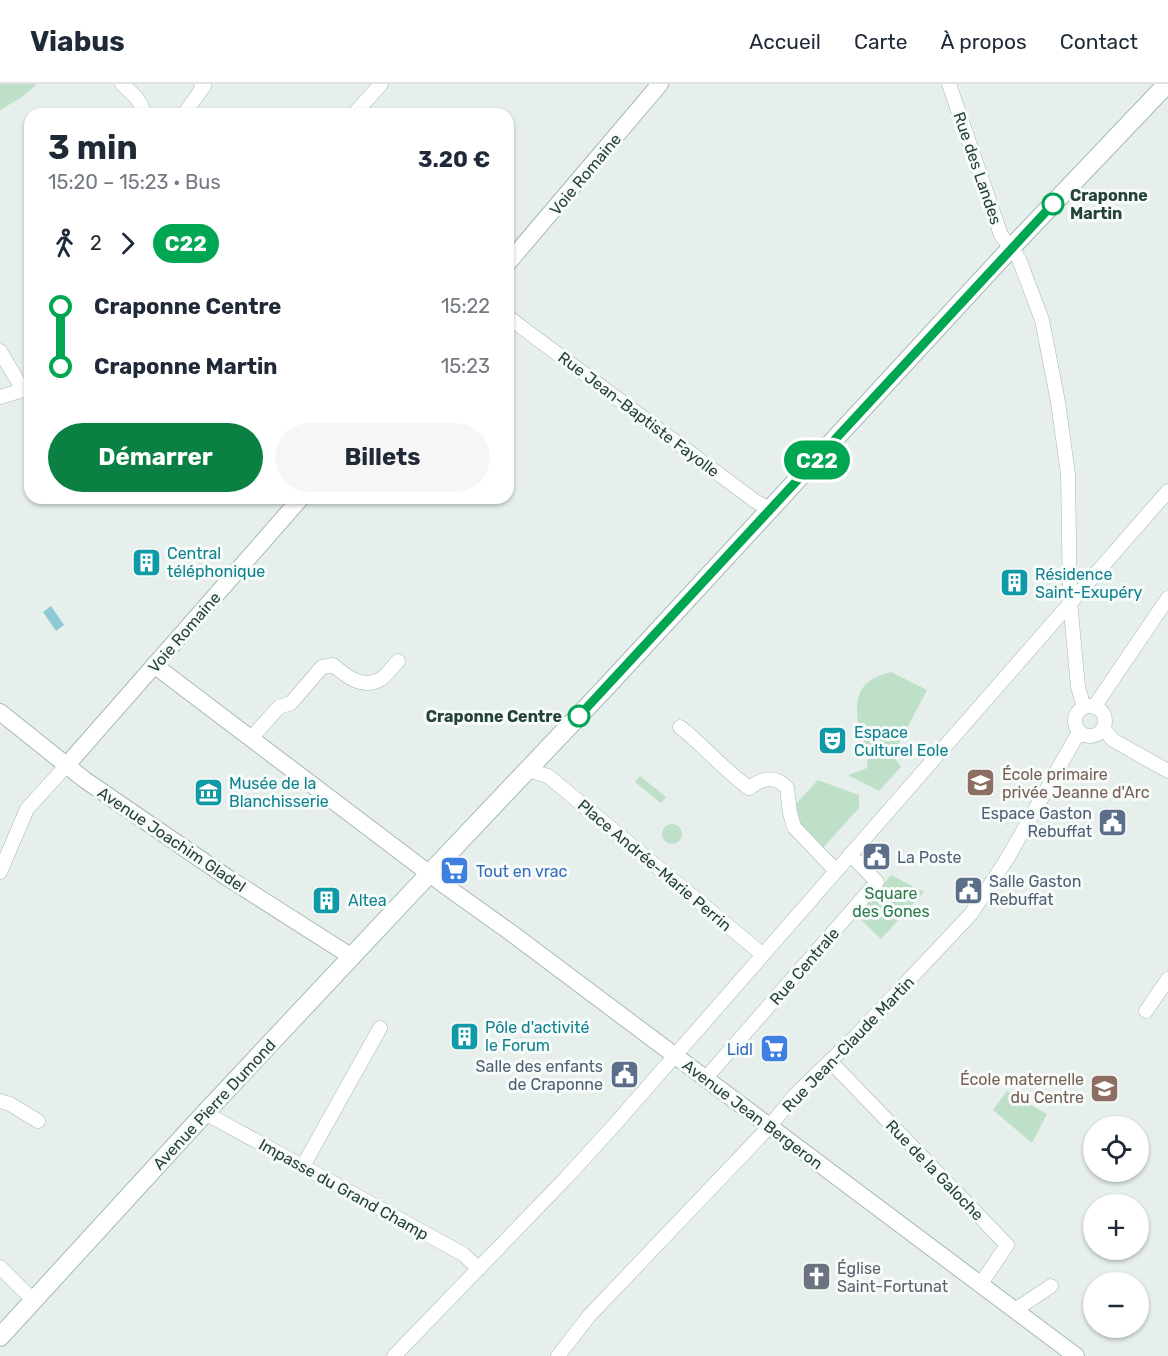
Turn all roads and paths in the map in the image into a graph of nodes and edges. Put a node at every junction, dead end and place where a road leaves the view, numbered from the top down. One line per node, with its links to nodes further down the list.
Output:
1 (122, 84): 7 (street)
2 (201, 84): 8 (street)
3 (381, 84): 9 (street)
4 (660, 84): 11 (street, Voie Romaine)
5 (949, 84): 10 (street, Rue des Landes)
6 (1167, 84): 10 (main road, Avenue Pierre Dumond)
7 (143, 108)
8 (188, 108)
9 (359, 108)
10 (1010, 249): 17 (main road, Avenue Pierre Dumond); 19 (street)
11 (514, 256)
12 (514, 321): 17 (street, Rue Jean-Baptiste Fayolle)
13 (0, 351): 14 (street)
14 (0, 397)
15 (1168, 490): 19 (street)
16 (296, 504): 21 (street, Voie Romaine)
17 (771, 510): 28 (main road, Avenue Pierre Dumond)
18 (1168, 598): 22 (street)
19 (1070, 601): 22 (street); 33 (street)
20 (398, 661): 27 (street)
21 (154, 665): 27 (street, Avenue Jean Bergeron); 29 (street, Voie Romaine)
22 (1089, 707): 25 (street); 26 (street)
23 (0, 712): 29 (street, Avenue Joachim Gladel)
24 (680, 727): 34 (street)
25 (1103, 728): 26 (street); 31 (street)
26 (1079, 732): 43 (street, Rue Jean-Claude Martin)
27 (251, 738): 36 (street, Avenue Jean Bergeron)
28 (545, 752): 30 (main road, Avenue Pierre Dumond); 32 (street)
29 (66, 766): 35 (street); 38 (street, Avenue Joachim Gladel)
30 (528, 770): 32 (street, Place Andrée-Marie Perrin); 36 (main road, Avenue Pierre Dumond)
31 (1168, 771)
32 (548, 776): 37 (street, Place Andrée-Marie Perrin)
33 (850, 854): 34 (street); 44 (street, Rue Centrale)
34 (836, 871): 37 (street)
35 (0, 872)
36 (430, 873): 38 (main road, Avenue Pierre Dumond); 42 (street, Avenue Jean Bergeron)
37 (762, 954): 42 (street)
38 (352, 957): 46 (main road, Avenue Pierre Dumond)
39 (1168, 979): 40 (street)
40 (1146, 1011)
41 (380, 1028): 49 (street)
42 (675, 1055): 44 (street, Avenue Jean Bergeron); 51 (street)
43 (830, 1061): 48 (street, Rue Jean-Claude Martin); 52 (street, Rue de la Galoche)
44 (705, 1079): 48 (street, Avenue Jean Bergeron)
45 (0, 1101): 47 (street)
46 (205, 1113): 49 (street, Impasse du Grand Champ); 54 (main road, Avenue Pierre Dumond)
47 (38, 1121)
48 (769, 1127): 52 (street, Avenue Jean Bergeron); 58 (street, Rue Jean-Claude Martin)
49 (297, 1163): 51 (street, Impasse du Grand Champ)
50 (0, 1267): 54 (street)
51 (479, 1269): 57 (street)
52 (980, 1285): 55 (street, Avenue Jean Bergeron)
53 (1051, 1286): 55 (street)
54 (34, 1301): 56 (main road, Avenue Pierre Dumond)
55 (1014, 1310): 59 (street, Avenue Jean Bergeron)
56 (0, 1337)
57 (394, 1356)
58 (558, 1356)
59 (1076, 1356)

